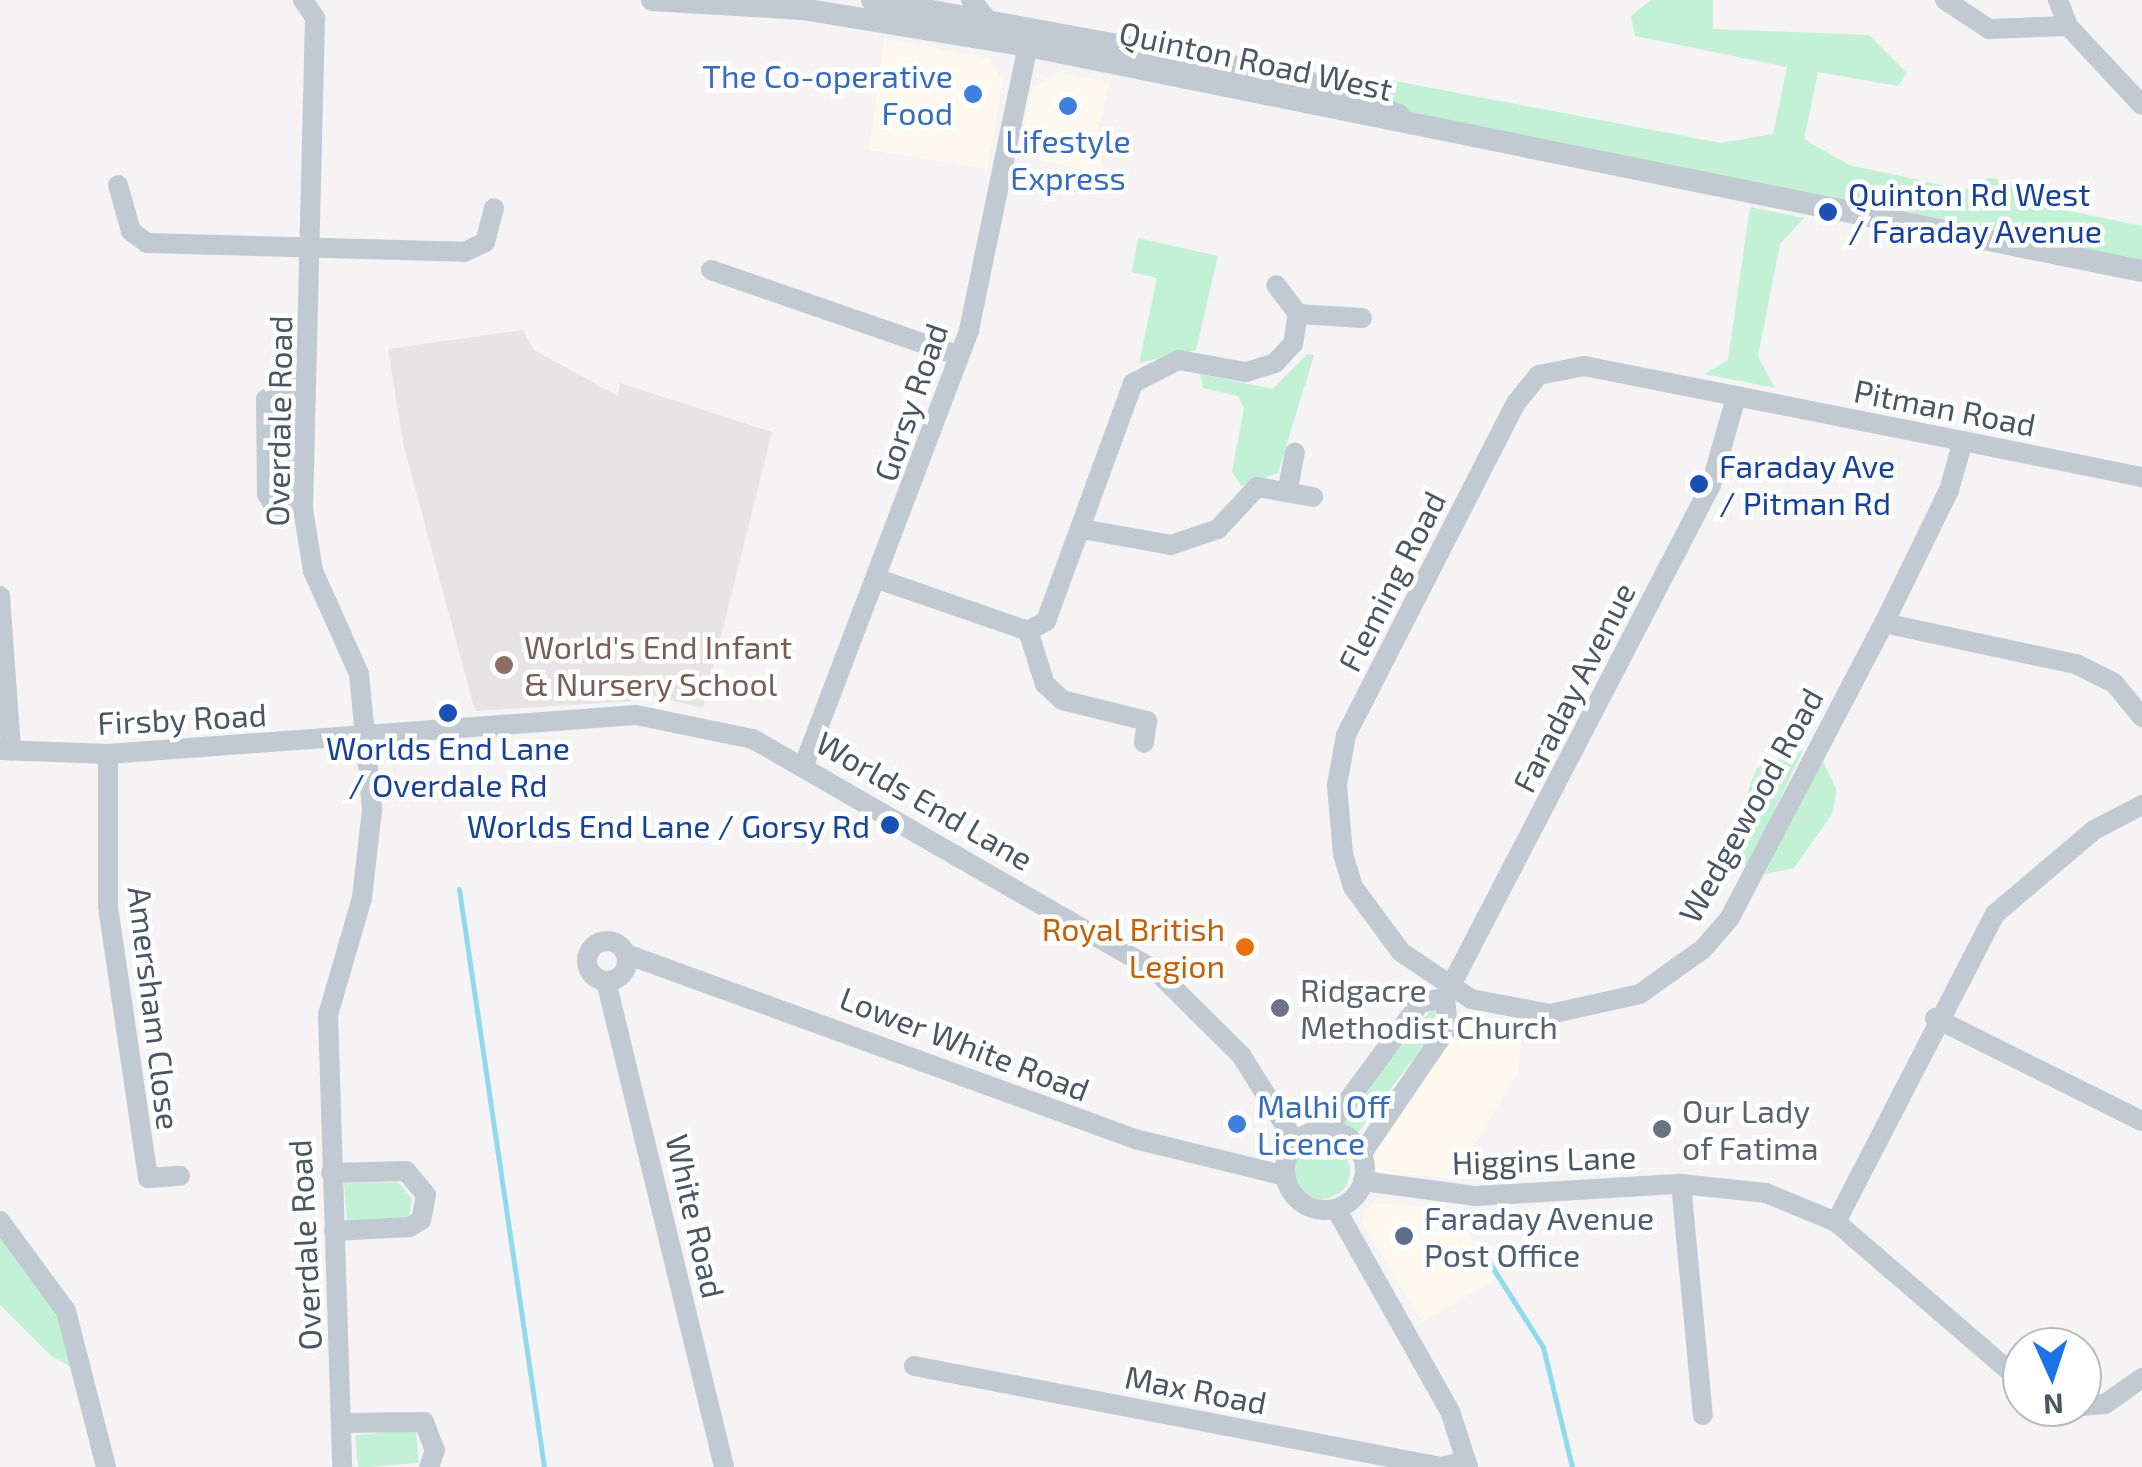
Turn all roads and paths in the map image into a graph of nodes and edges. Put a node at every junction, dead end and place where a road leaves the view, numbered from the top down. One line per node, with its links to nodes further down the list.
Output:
1 (303, 0): 9 (street)
2 (330, 0): 9 (street)
3 (652, 0): 12 (street, Quinton Road West)
4 (872, 0): 7 (street, Quinton Road West)
5 (1945, 0): 11 (street)
6 (2058, 0): 11 (street)
7 (940, 5): 8 (street, Quinton Road West); 12 (street)
8 (978, 9): 10 (street, Quinton Road West)
9 (315, 18): 18 (street, Overdale Road)
10 (1009, 24): 13 (street); 15 (street, Quinton Road West)
11 (2068, 26): 14 (street)
12 (958, 33): 13 (street, Quinton Road West)
13 (1028, 46): 15 (street, Quinton Road West); 24 (street, Gorsy Road)
14 (2142, 104)
15 (1430, 129): 20 (street, Quinton Road West)
16 (118, 185): 18 (street)
17 (494, 208): 18 (street)
18 (312, 246): 25 (street, Overdale Road)
19 (710, 270): 24 (street)
20 (2142, 271)
21 (1276, 284): 22 (street)
22 (1298, 314): 23 (street); 33 (street)
23 (1362, 318)
24 (959, 356): 34 (street, Gorsy Road)
25 (306, 382): 32 (street, Overdale Road); 32 (street)
26 (1736, 397): 27 (street, Pitman Road); 47 (street, Faraday Avenue); 47 (street, Fleming Road)
27 (1963, 441): 29 (street, Pitman Road); 36 (street, Wedgewood Road)
28 (1295, 453): 30 (street)
29 (2142, 477)
30 (1288, 488): 31 (street); 33 (street)
31 (1314, 497)
32 (303, 510): 39 (street, Overdale Road)
33 (1082, 529): 37 (street)
34 (878, 579): 37 (street); 43 (street, Gorsy Road)
35 (0, 596): 41 (street)
36 (1884, 623): 38 (street); 47 (street, Wedgewood Road)
37 (1028, 631): 40 (street)
38 (2142, 717)
39 (367, 736): 42 (street, Firsby Road); 43 (street, Worlds End Lane); 53 (street, Overdale Road)
40 (1144, 742)
41 (5, 751): 42 (street, Firsby Road)
42 (108, 754): 54 (street, Amersham Close)
43 (804, 765): 51 (street, Worlds End Lane)
44 (2142, 805): 48 (street)
45 (626, 954): 46 (street); 46 (street, White Road); 55 (street, Lower White Road)
46 (606, 981): 72 (street, White Road)
47 (1448, 993): 50 (street, Faraday Avenue); 52 (street, Faraday Avenue)
48 (1935, 1018): 49 (street); 60 (street)
49 (2142, 1121)
50 (1327, 1130): 51 (street); 52 (street)
51 (1296, 1143): 55 (street)
52 (1361, 1154): 56 (street)
53 (331, 1173): 61 (street, Overdale Road); 61 (street)
54 (180, 1176)
55 (1286, 1176): 58 (street)
56 (1363, 1181): 57 (street, Higgins Lane); 58 (street)
57 (1680, 1184): 60 (street, Higgins Lane); 66 (street)
58 (1336, 1208): 68 (street)
59 (0, 1221): 69 (street)
60 (1836, 1222): 62 (street, Higgins Lane)
61 (334, 1231): 67 (street, Overdale Road)
62 (2002, 1365)
63 (914, 1366): 68 (street, Max Road)
64 (2142, 1378): 65 (street)
65 (2102, 1404)
66 (1703, 1415)
67 (341, 1423): 70 (street, Overdale Road); 71 (street)
68 (1467, 1464)
69 (106, 1467)
70 (342, 1467)
71 (429, 1467)
72 (724, 1467)

